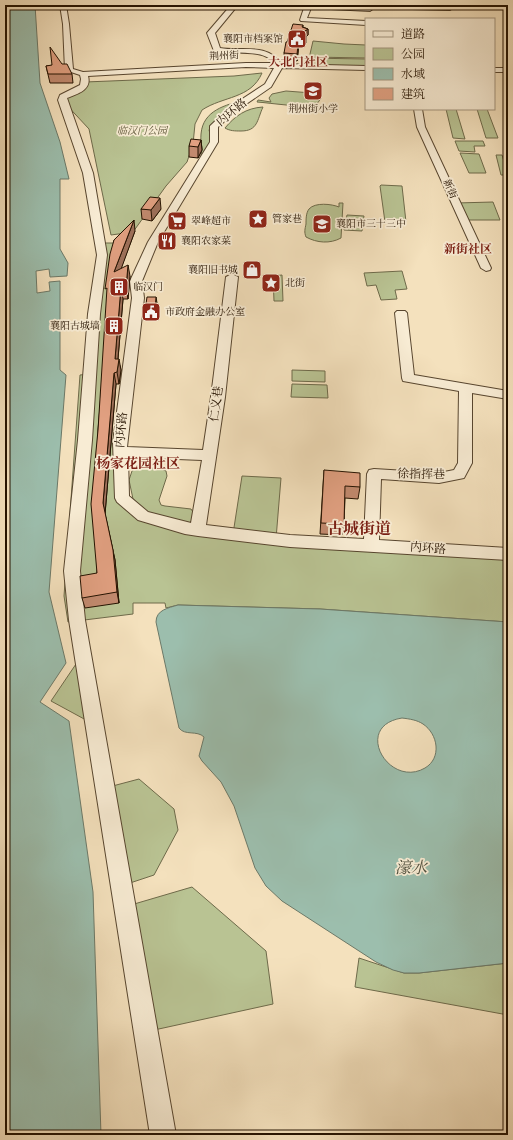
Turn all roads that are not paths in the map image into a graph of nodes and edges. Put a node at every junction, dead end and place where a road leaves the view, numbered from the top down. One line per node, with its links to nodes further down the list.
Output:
1 (64, 5): 12 (street)
2 (235, 5): 8 (street)
3 (289, 5): 4 (street)
4 (308, 6): 5 (street); 7 (street)
5 (371, 6): 6 (street)
6 (451, 9)
7 (365, 23)
8 (277, 66): 9 (street, 荆州街); 12 (street, 荆州街); 19 (street, 内环路)
9 (365, 68)
10 (495, 70): 11 (street)
11 (508, 70)
12 (83, 74): 24 (street)
13 (418, 110): 14 (street, 新街)
14 (486, 268)
15 (232, 277): 20 (street, 仁义巷)
16 (401, 313): 17 (street)
17 (466, 388): 18 (street); 22 (street, 徐指挥巷)
18 (508, 395)
19 (120, 452): 20 (street); 21 (street, 内环路)
20 (210, 455): 21 (street, 仁义巷)
21 (198, 530): 22 (street, 内环路)
22 (371, 546): 23 (street, 内环路)
23 (508, 554)
24 (162, 1135)

